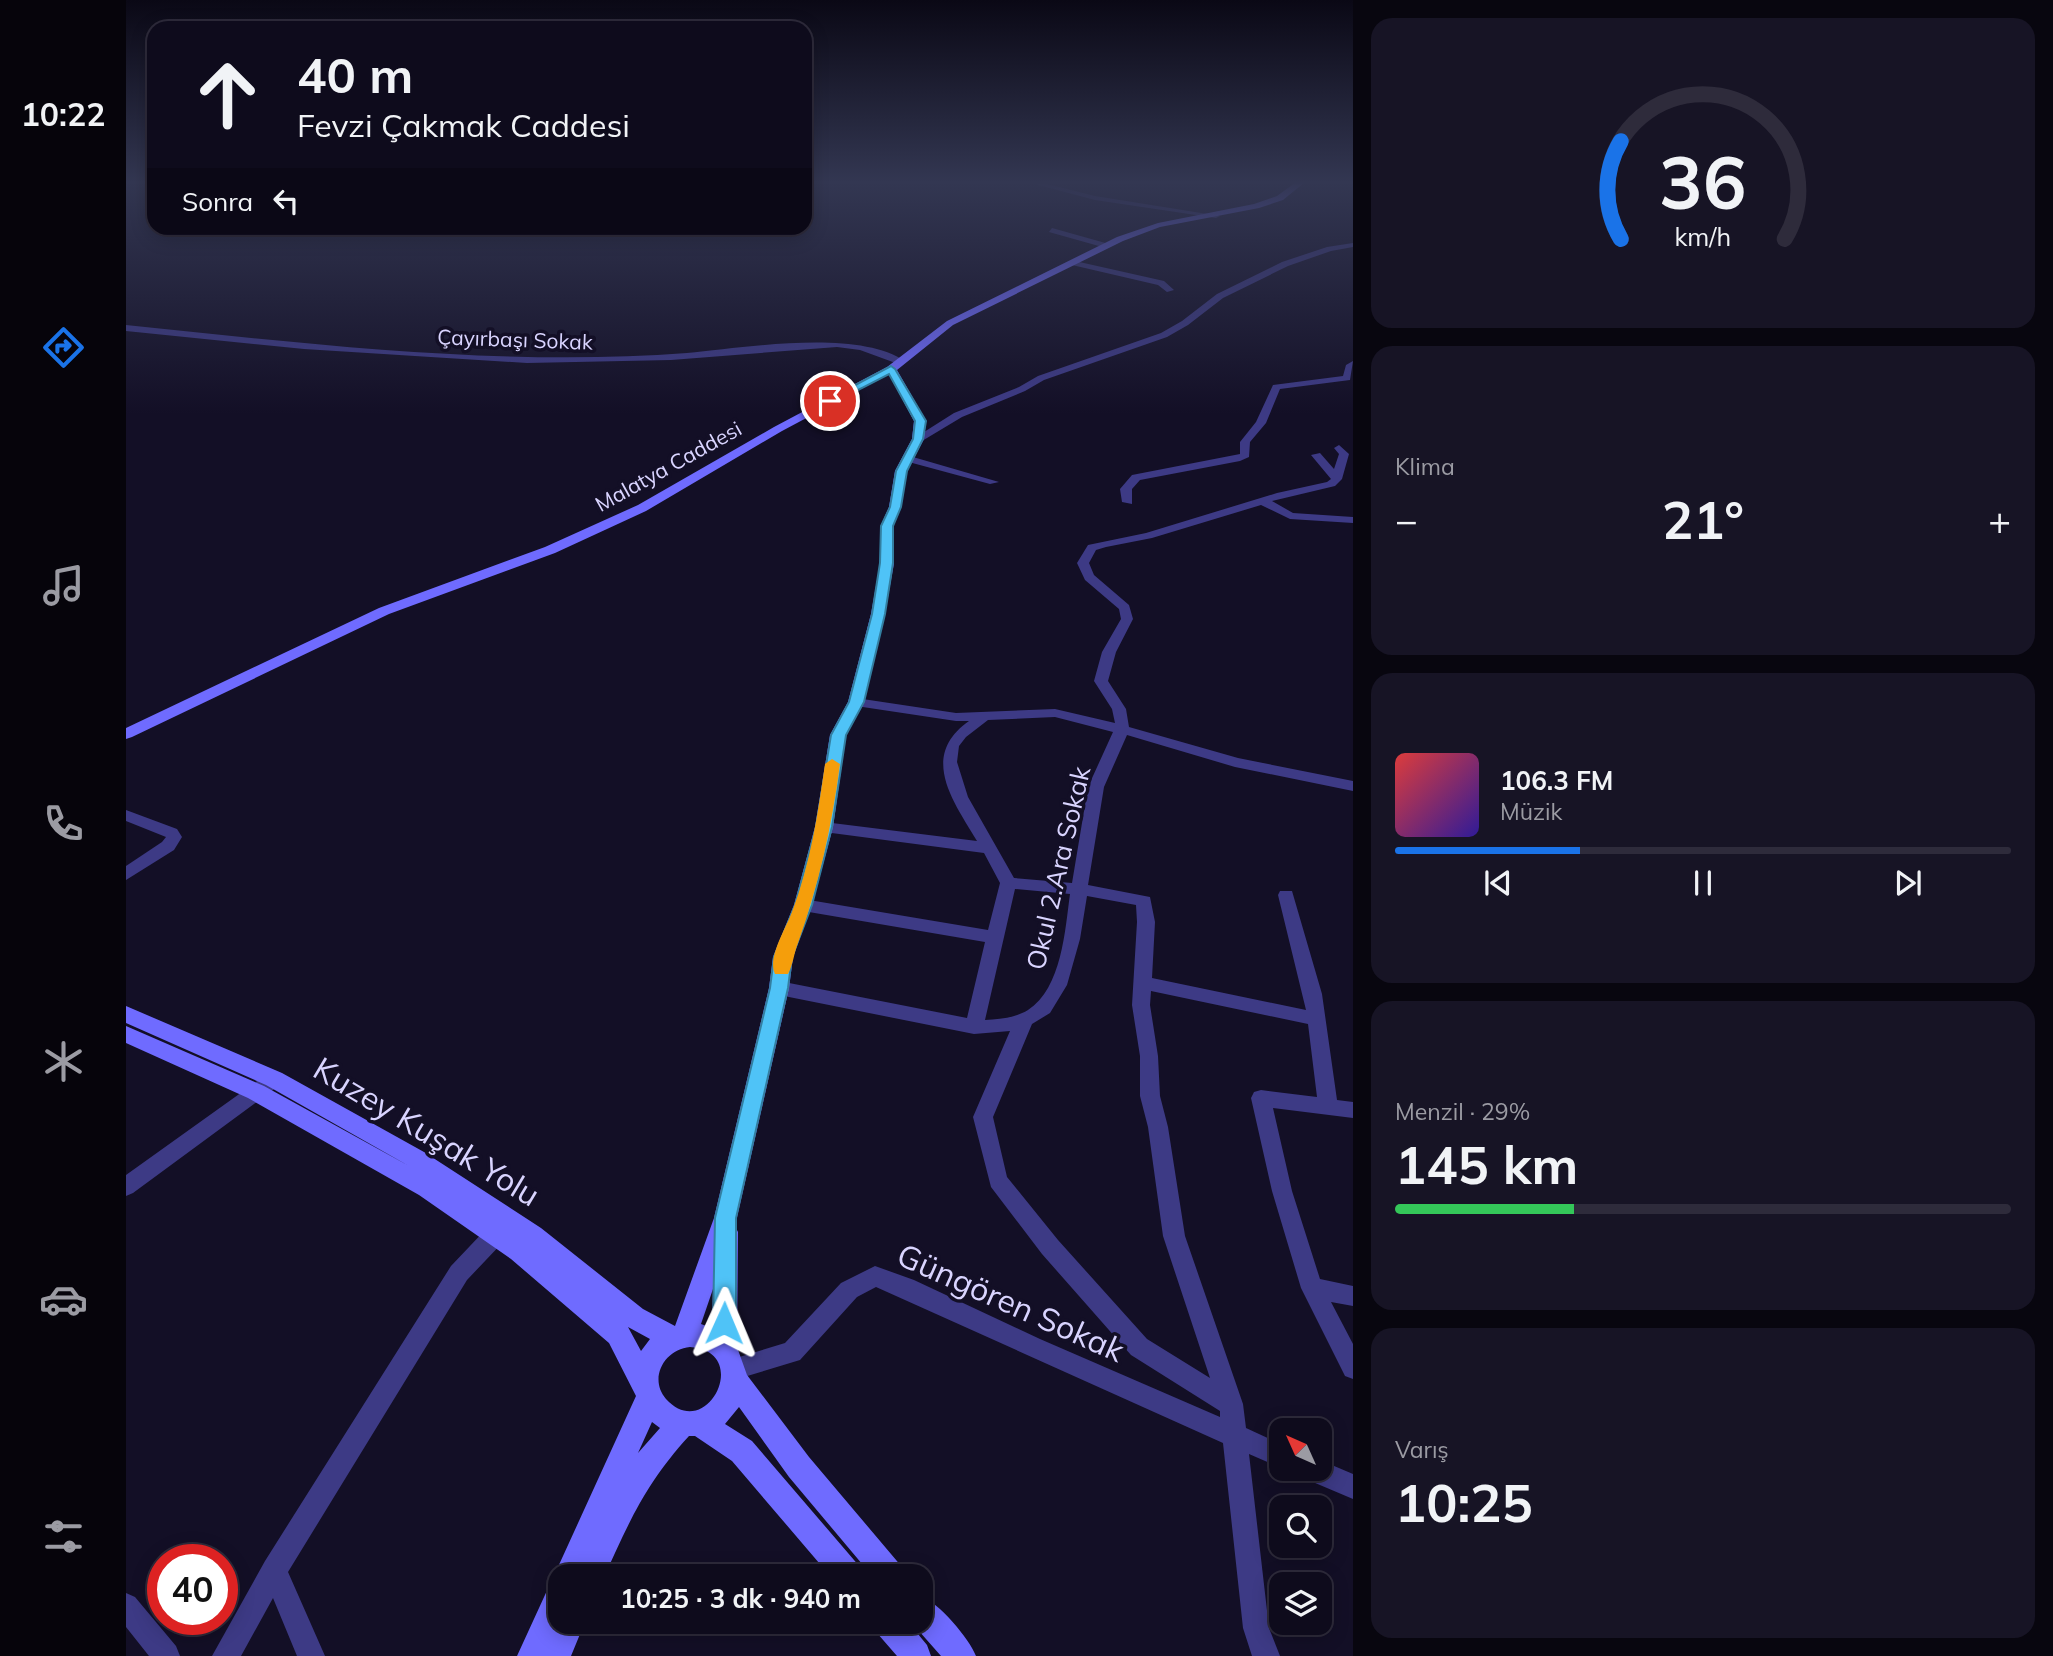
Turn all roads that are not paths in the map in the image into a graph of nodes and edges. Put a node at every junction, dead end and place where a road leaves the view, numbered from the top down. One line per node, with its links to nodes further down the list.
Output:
1 (1082, 259): 3 (street, Malatya Caddesi)
2 (1298, 259): 8 (street)
3 (1075, 263): 4 (street); 7 (street, Malatya Caddesi)
4 (1170, 290)
5 (126, 328): 7 (street, Çayırbaşı Sokak)
6 (1353, 365): 15 (street)
7 (896, 366): 8 (street); 20 (street, Malatya Caddesi)
8 (918, 439): 11 (street)
9 (1339, 448): 12 (street)
10 (1316, 455): 12 (street)
11 (909, 459): 13 (street); 17 (street)
12 (1337, 479): 14 (street)
13 (994, 482)
14 (1263, 501): 16 (street); 19 (street)
15 (1128, 502)
16 (1353, 520)
17 (856, 702): 18 (street); 23 (street)
18 (983, 717): 19 (street); 24 (street)
19 (1121, 730): 21 (street); 27 (street, Okul 2.Ara Sokak)
20 (126, 734)
21 (1353, 786)
22 (126, 815): 25 (street)
23 (824, 827): 24 (street); 29 (street)
24 (987, 848): 26 (street)
25 (126, 874)
26 (1008, 883): 27 (street); 30 (street)
27 (1081, 890): 31 (street); 35 (street, Okul 2.Ara Sokak)
28 (1286, 895): 34 (street)
29 (803, 905): 30 (street); 32 (street)
30 (997, 938): 36 (street)
31 (1143, 983): 34 (street); 50 (street)
32 (779, 988): 36 (street); 42 (street)
33 (126, 1014): 38 (street, Kuzey Kuşak Yolu)
34 (1317, 1019): 39 (street)
35 (1024, 1021): 36 (street); 50 (street)
36 (974, 1027)
37 (126, 1034): 38 (street, Kuzey Kuşak Yolu)
38 (265, 1086): 41 (street); 43 (street, Kuzey Kuşak Yolu); 46 (street, Kuzey Kuşak Yolu)
39 (1328, 1107): 40 (street); 44 (street)
40 (1353, 1110)
41 (126, 1187)
42 (726, 1218): 46 (street); 47 (street)
43 (496, 1234): 49 (street, Kuzey Kuşak Yolu); 60 (street)
44 (1312, 1289): 45 (street); 48 (street)
45 (1353, 1296)
46 (679, 1337): 47 (street); 49 (street)
47 (731, 1366): 51 (street); 52 (street, Güngören Sokak); 59 (street)
48 (1353, 1368)
49 (647, 1392): 51 (street); 56 (street)
50 (1231, 1404): 52 (street)
51 (690, 1422): 57 (street); 58 (street)
52 (1236, 1436): 53 (street, Güngören Sokak); 73 (street)
53 (1269, 1451)
54 (1332, 1478): 55 (street)
55 (1353, 1487)
56 (574, 1564)
57 (595, 1564)
58 (839, 1564)
59 (881, 1564)
60 (274, 1570): 67 (street); 68 (street)
61 (126, 1606): 66 (street)
62 (548, 1621): 69 (street)
63 (933, 1625): 72 (street)
64 (565, 1634): 70 (street)
65 (898, 1634): 71 (street)
66 (166, 1656)
67 (226, 1656)
68 (311, 1656)
69 (532, 1656)
70 (556, 1656)
71 (916, 1656)
72 (961, 1656)
73 (1266, 1656)

